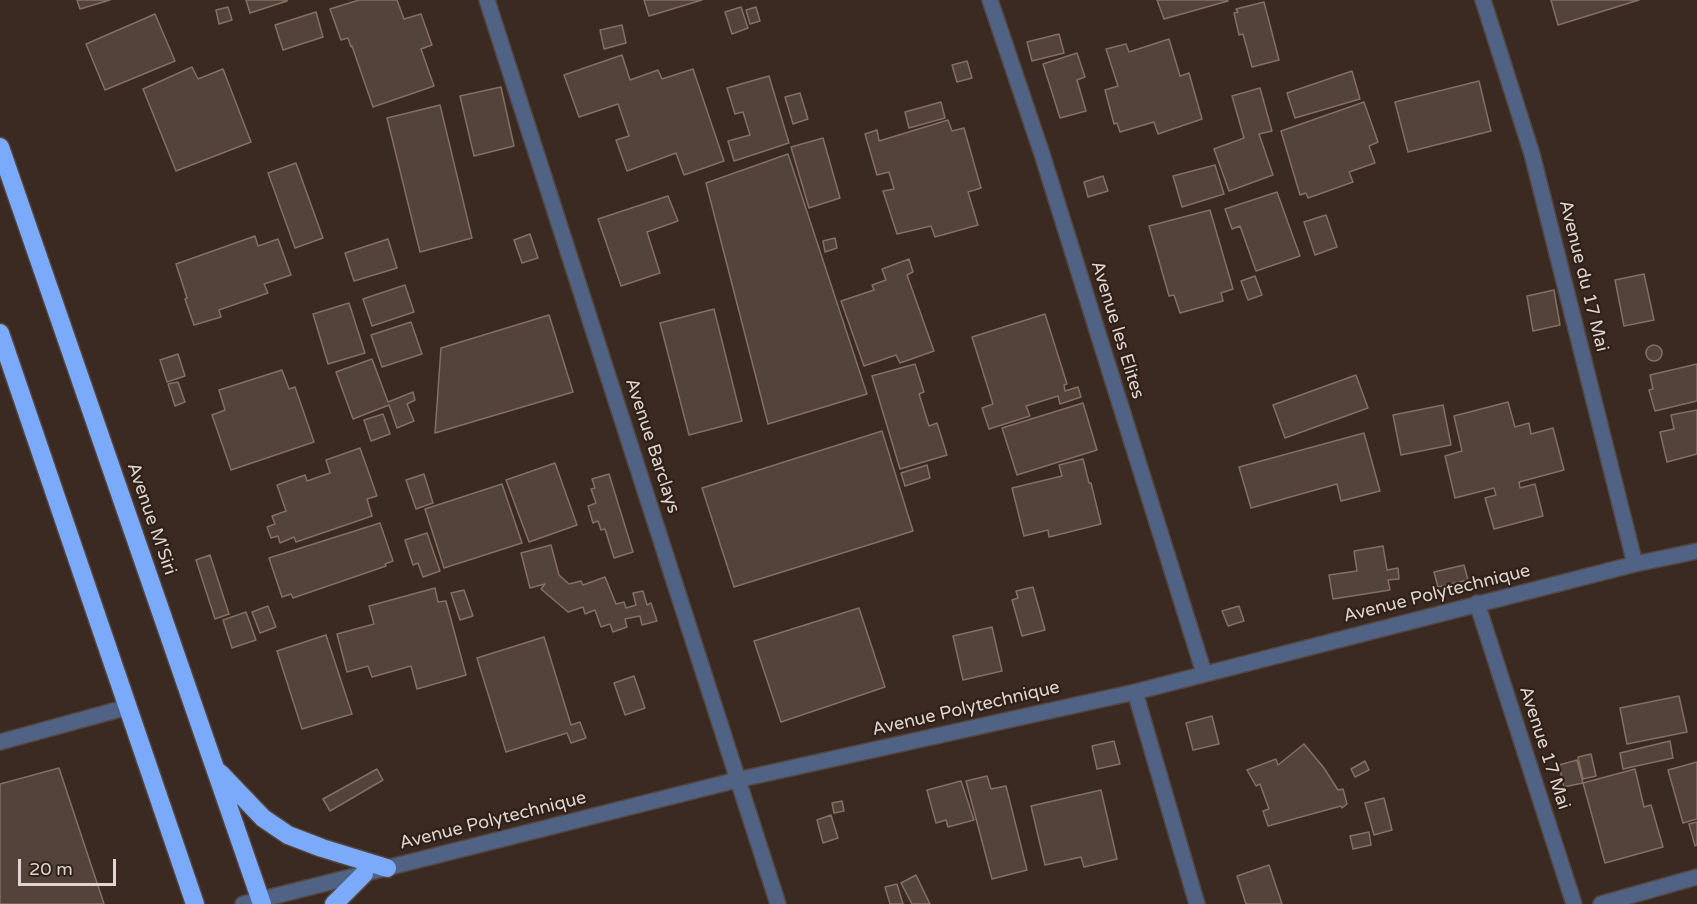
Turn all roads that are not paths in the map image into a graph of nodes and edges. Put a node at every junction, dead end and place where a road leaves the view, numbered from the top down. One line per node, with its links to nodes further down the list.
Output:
1 (487, 0): 14 (street, Avenue Barclays)
2 (990, 0): 9 (street, Avenue les Elites)
3 (1483, 0): 7 (street, Avenue du 17 Mai)
4 (0, 147): 13 (highway, Avenue M'Siri)
5 (0, 333): 11 (highway)
6 (1697, 551): 7 (street, Avenue Polytechnique)
7 (1635, 564): 8 (street, Avenue Polytechnique)
8 (1477, 603): 9 (street, Avenue Polytechnique); 23 (street, Avenue 17 Mai)
9 (1204, 673): 10 (street, Avenue Polytechnique)
10 (1135, 692): 14 (street, Avenue Polytechnique); 22 (street)
11 (128, 707): 12 (street); 19 (highway)
12 (0, 742)
13 (215, 769): 15 (highway); 18 (highway, Avenue M'Siri)
14 (738, 780): 15 (street, Avenue Polytechnique); 21 (street, Avenue Barclays)
15 (387, 868): 16 (street, Avenue Polytechnique)
16 (364, 874): 18 (street, Avenue Polytechnique); 20 (highway)
17 (1697, 877): 24 (street)
18 (255, 903)
19 (195, 904)
20 (334, 904)
21 (778, 904)
22 (1197, 904)
23 (1574, 904)
24 (1600, 904)

